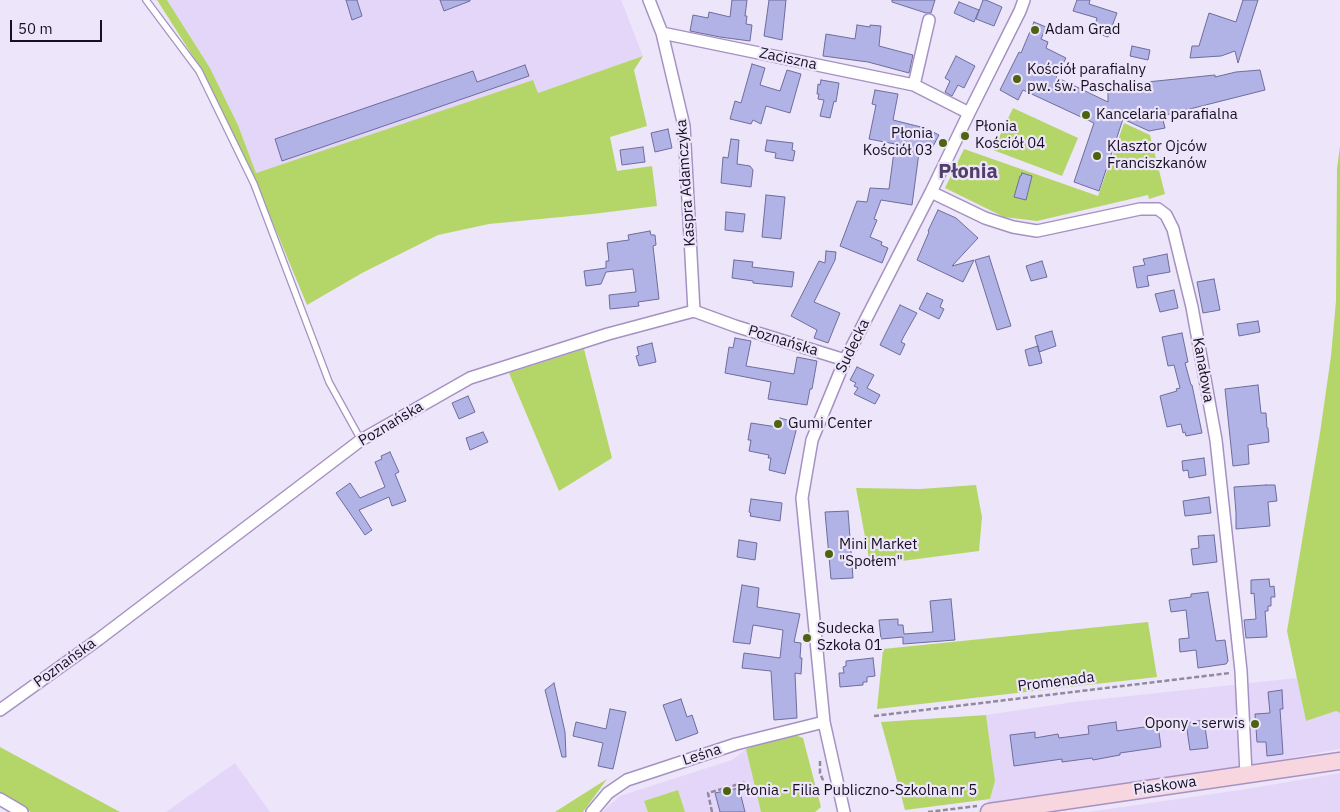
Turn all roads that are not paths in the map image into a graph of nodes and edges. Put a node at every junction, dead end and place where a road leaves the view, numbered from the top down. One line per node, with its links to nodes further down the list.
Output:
1 (146, 0): 11 (lane)
2 (649, 0): 5 (street, Kaspra Adamczyka)
3 (1024, 0): 7 (street, Sudecka)
4 (929, 20): 6 (street)
5 (662, 33): 6 (street, Zaciszna); 9 (street, Kaspra Adamczyka)
6 (914, 86): 7 (street, Zaciszna)
7 (969, 113): 8 (street, Sudecka)
8 (931, 192): 10 (street, Sudecka); 15 (street, Kanałowa)
9 (694, 310): 10 (street, Poznańska); 11 (street, Poznańska)
10 (845, 360): 13 (street, Sudecka)
11 (361, 440): 12 (street, Poznańska)
12 (0, 710)
13 (824, 722): 18 (street, Leśna); 19 (street, Sudecka)
14 (1340, 761): 15 (main road, Piaskowa)
15 (1246, 774): 20 (main road, Piaskowa)
16 (0, 799): 17 (street)
17 (22, 812)
18 (592, 812)
19 (844, 812)
20 (989, 812)

